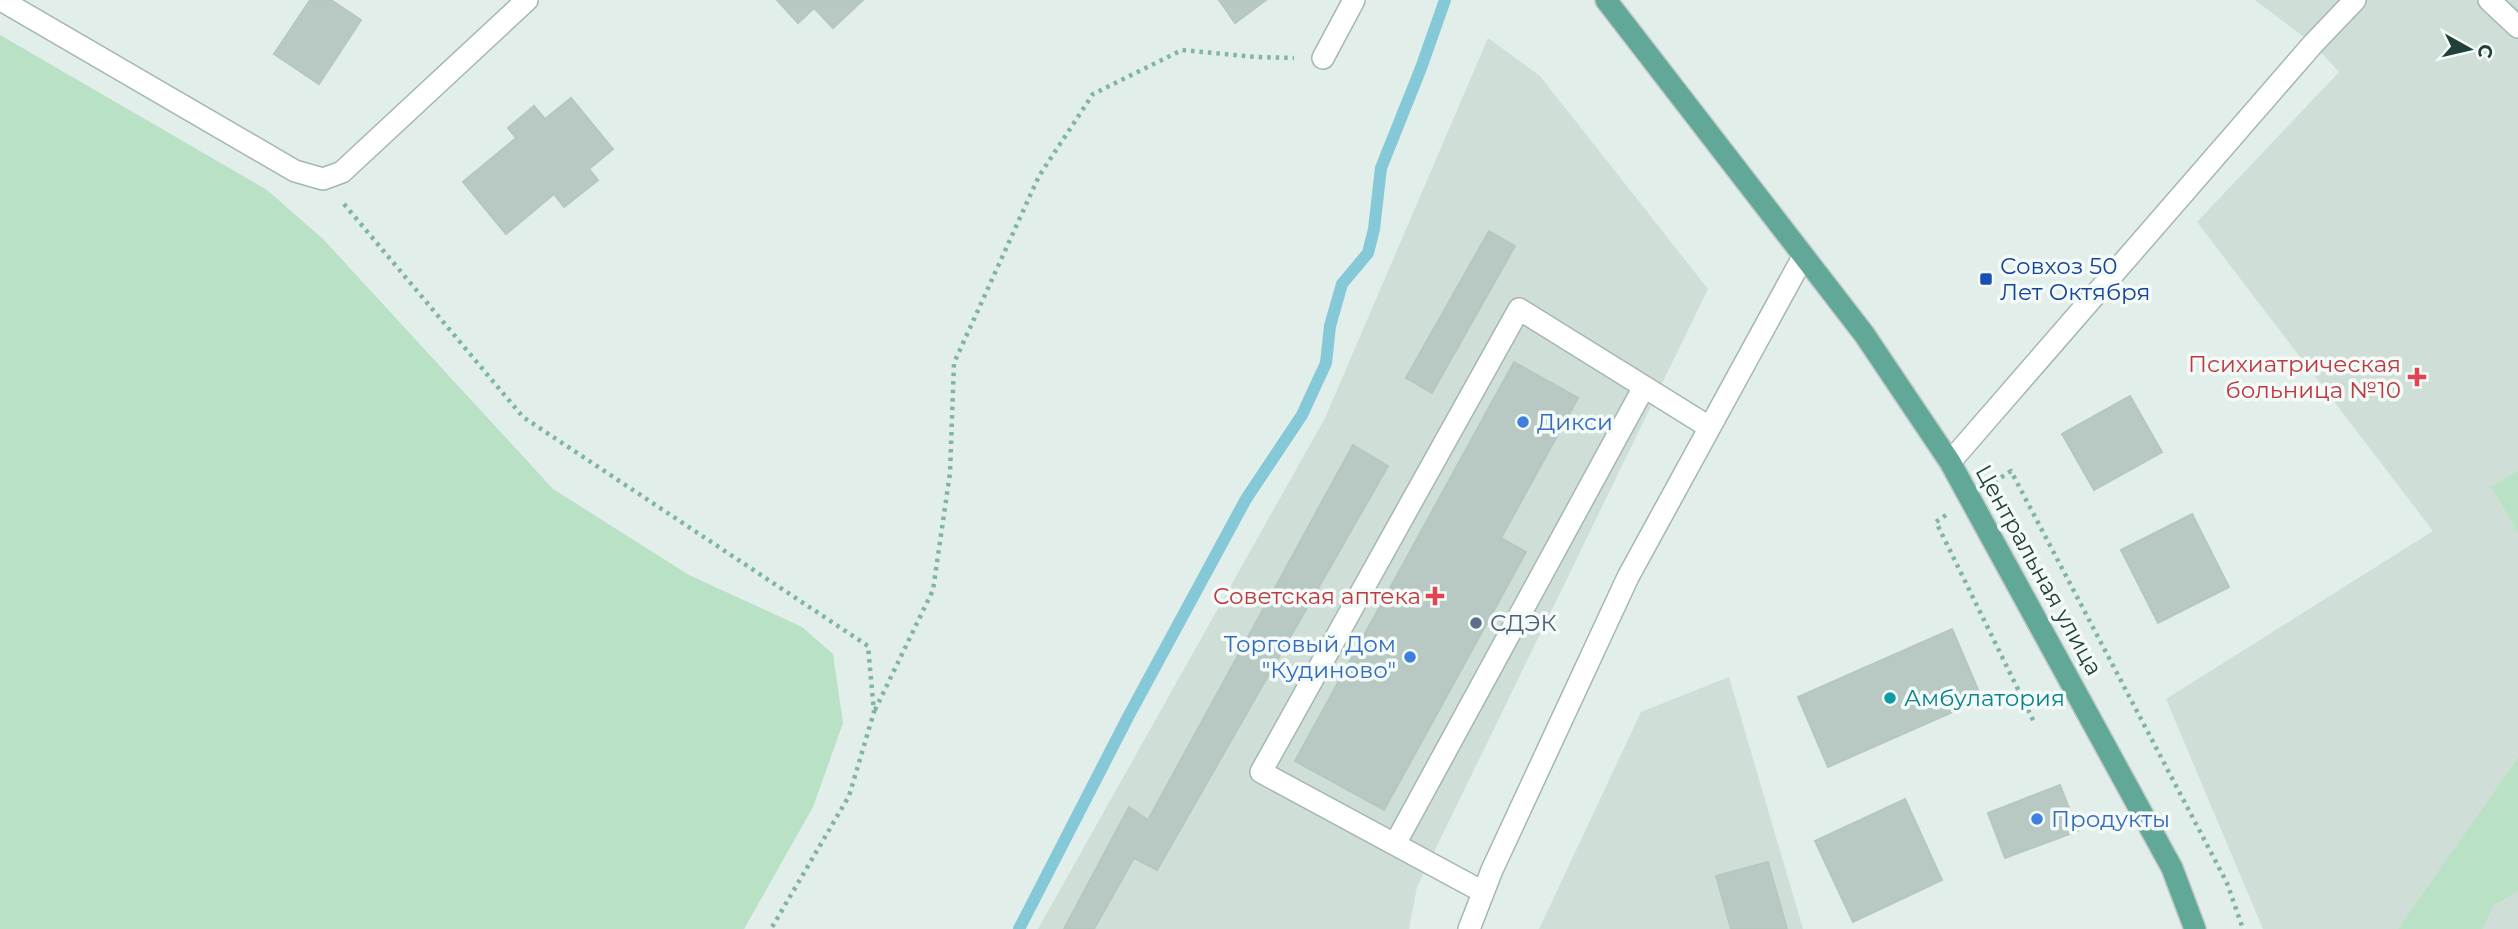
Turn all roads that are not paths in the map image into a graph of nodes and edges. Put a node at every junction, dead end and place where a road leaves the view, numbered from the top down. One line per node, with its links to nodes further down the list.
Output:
1 (1, 0): 2 (street)
2 (527, 0)
3 (1354, 0): 8 (street)
4 (1606, 0): 9 (main road, Центральная улица)
5 (2355, 0): 12 (street)
6 (2489, 0): 7 (street)
7 (2518, 27)
8 (1323, 58)
9 (1803, 257): 11 (street); 12 (main road, Центральная улица)
10 (1644, 387): 11 (street); 13 (street); 13 (street)
11 (1709, 427): 14 (street)
12 (1950, 462): 16 (main road, Центральная улица)
13 (1395, 845): 14 (street)
14 (1483, 892): 15 (street)
15 (1469, 929)
16 (2195, 929)

